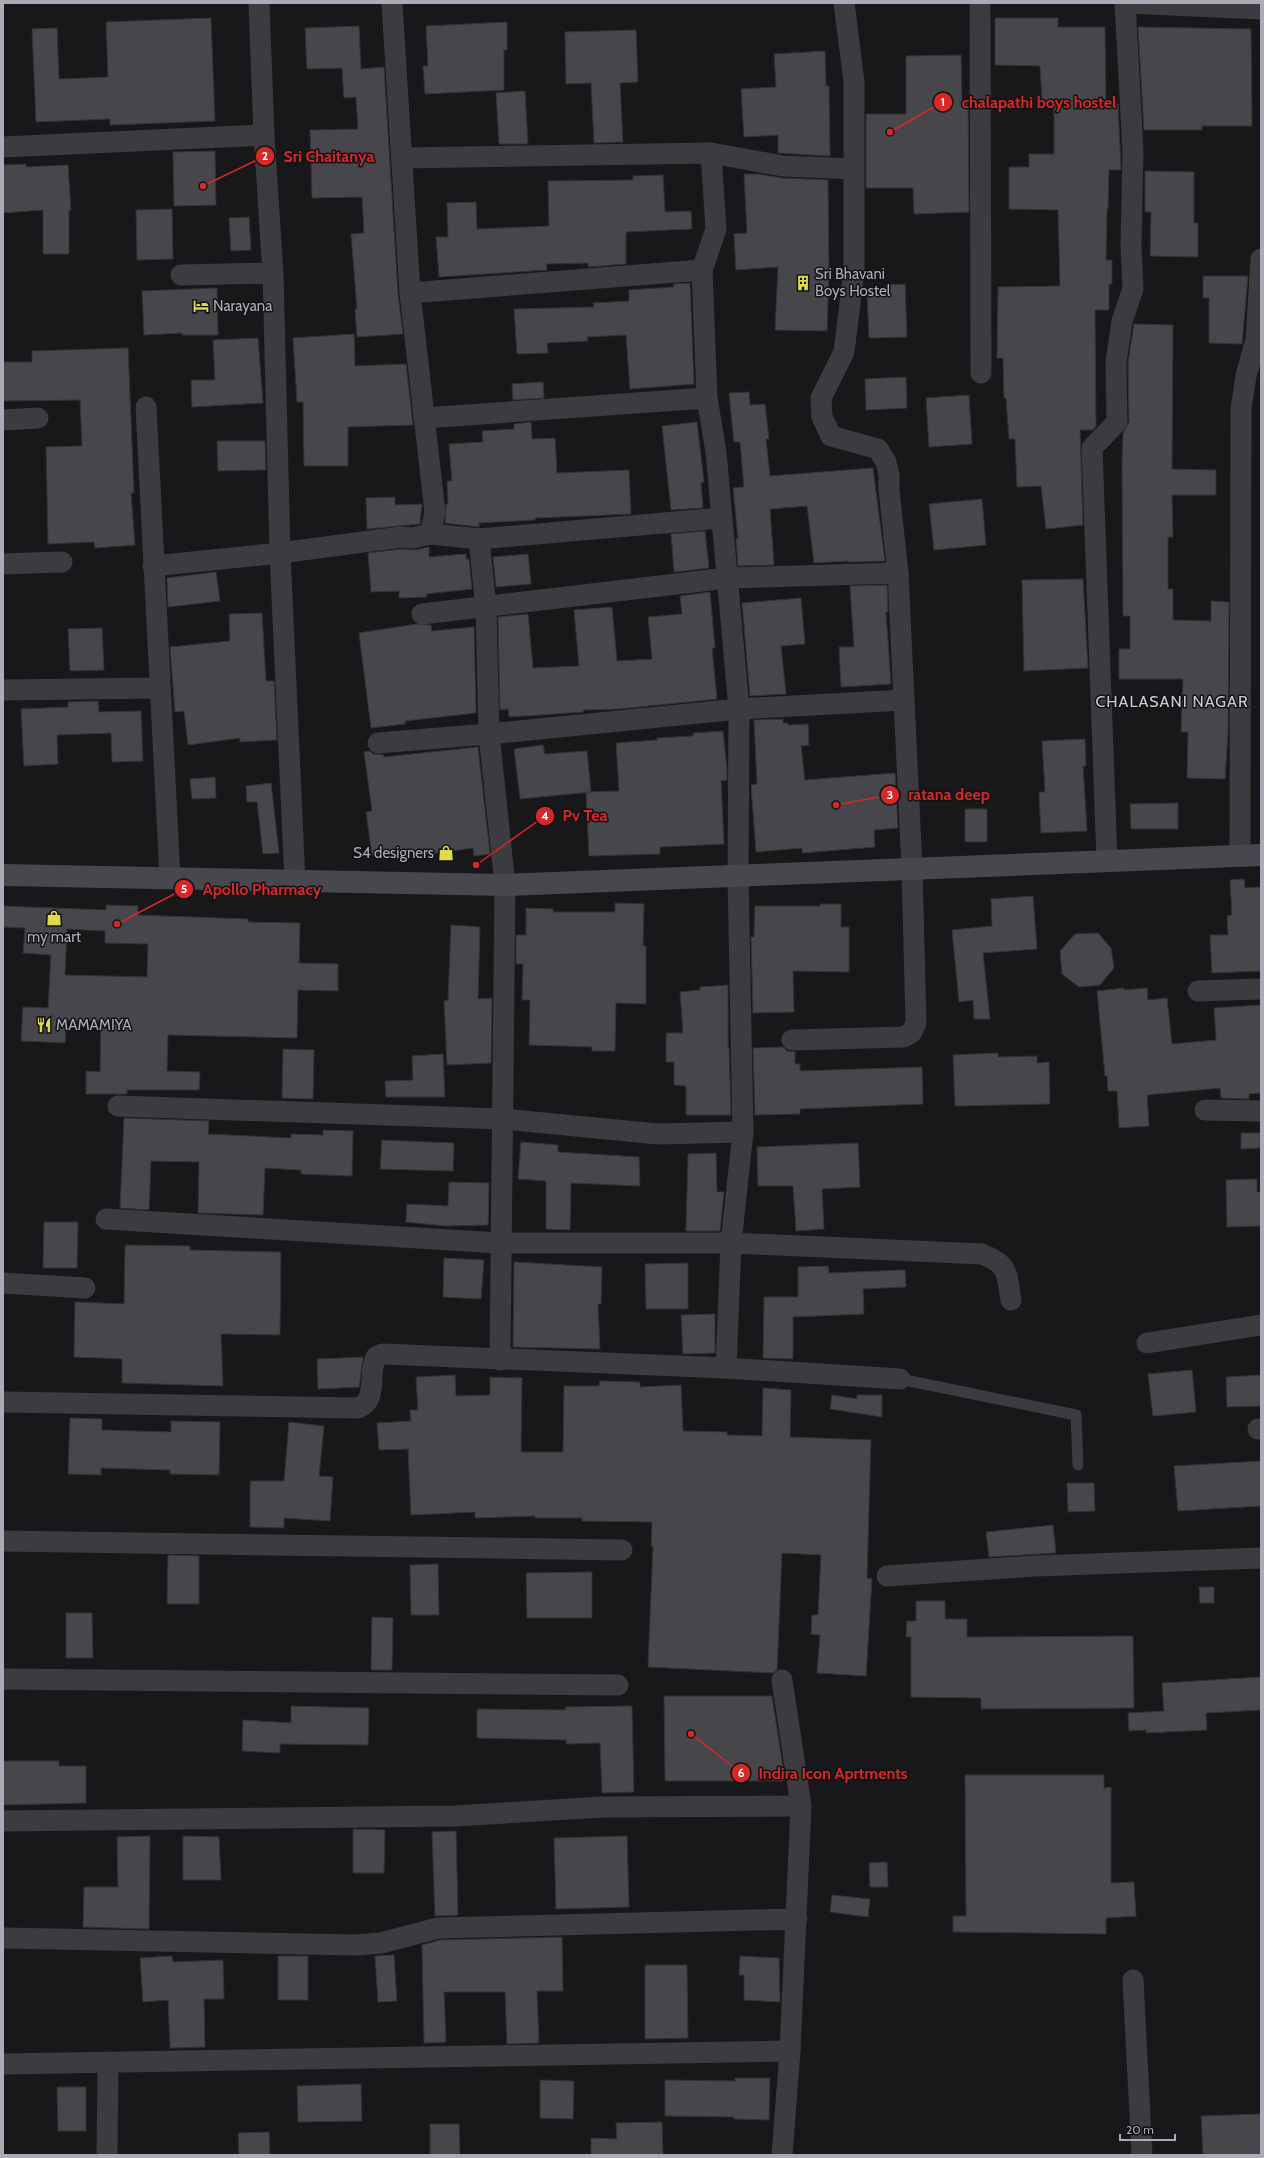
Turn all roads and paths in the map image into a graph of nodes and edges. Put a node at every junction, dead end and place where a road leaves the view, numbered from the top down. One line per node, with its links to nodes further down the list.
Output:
1 (259, 3): 7 (street)
2 (392, 3): 10 (street)
3 (844, 3): 11 (street)
4 (980, 3): 17 (street)
5 (1126, 3): 6 (street); 41 (street)
6 (1261, 9)
7 (264, 135): 8 (street); 14 (street)
8 (3, 147)
9 (712, 153): 10 (street); 11 (street); 13 (street)
10 (402, 158): 16 (street)
11 (853, 169): 30 (street)
12 (1261, 259): 40 (street)
13 (702, 270): 16 (street); 18 (street)
14 (273, 273): 15 (street); 26 (street)
15 (181, 274)
16 (410, 293): 21 (street)
17 (980, 373)
18 (707, 398): 21 (street); 23 (street)
19 (146, 407): 29 (street)
20 (38, 418): 22 (street)
21 (424, 418): 24 (street)
22 (3, 420)
23 (721, 518): 25 (street); 31 (street)
24 (430, 534): 25 (street); 26 (street)
25 (479, 539): 32 (street)
26 (280, 553): 29 (street); 46 (street)
27 (62, 562): 28 (street)
28 (3, 564)
29 (152, 566): 34 (street)
30 (898, 573): 31 (street); 36 (street)
31 (727, 578): 32 (street); 37 (street)
32 (486, 608): 33 (street); 38 (street)
33 (422, 614)
34 (159, 688): 35 (street); 45 (street)
35 (3, 690)
36 (904, 700): 37 (street); 42 (street)
37 (739, 709): 38 (street); 44 (street)
38 (489, 734): 39 (street); 47 (street)
39 (378, 743)
40 (1251, 855): 41 (main road)
41 (1107, 861): 42 (main road)
42 (912, 868): 44 (main road); 50 (street)
43 (3, 875): 45 (main road)
44 (738, 875): 47 (main road); 55 (street)
45 (170, 877): 46 (main road)
46 (295, 882): 47 (main road)
47 (505, 885): 54 (street)
48 (1261, 989): 49 (street)
49 (1198, 991)
50 (792, 1040)
51 (118, 1106): 54 (street)
52 (1205, 1110): 53 (street)
53 (1261, 1111)
54 (503, 1119): 55 (street); 57 (street)
55 (743, 1132): 58 (street)
56 (106, 1219): 57 (street)
57 (500, 1243): 58 (street); 64 (street)
58 (731, 1243): 61 (street); 65 (street)
59 (3, 1283): 60 (street)
60 (85, 1288)
61 (1011, 1300)
62 (1261, 1325): 63 (street)
63 (1147, 1343)
64 (500, 1360): 65 (street); 67 (street)
65 (726, 1368): 66 (street)
66 (900, 1379): 68 (lane)
67 (3, 1402)
68 (1078, 1465)
69 (3, 1541): 70 (street)
70 (622, 1550)
71 (1261, 1558): 72 (street)
72 (887, 1576)
73 (3, 1679): 75 (street)
74 (782, 1680): 76 (street)
75 (618, 1685)
76 (801, 1806): 77 (street); 78 (street)
77 (3, 1821)
78 (797, 1919): 79 (street); 81 (street)
79 (3, 1938)
80 (1133, 1980): 86 (street)
81 (790, 2052): 82 (street); 85 (street)
82 (108, 2063): 83 (street); 84 (street)
83 (3, 2064)
84 (108, 2155)
85 (782, 2155)
86 (1142, 2155)

